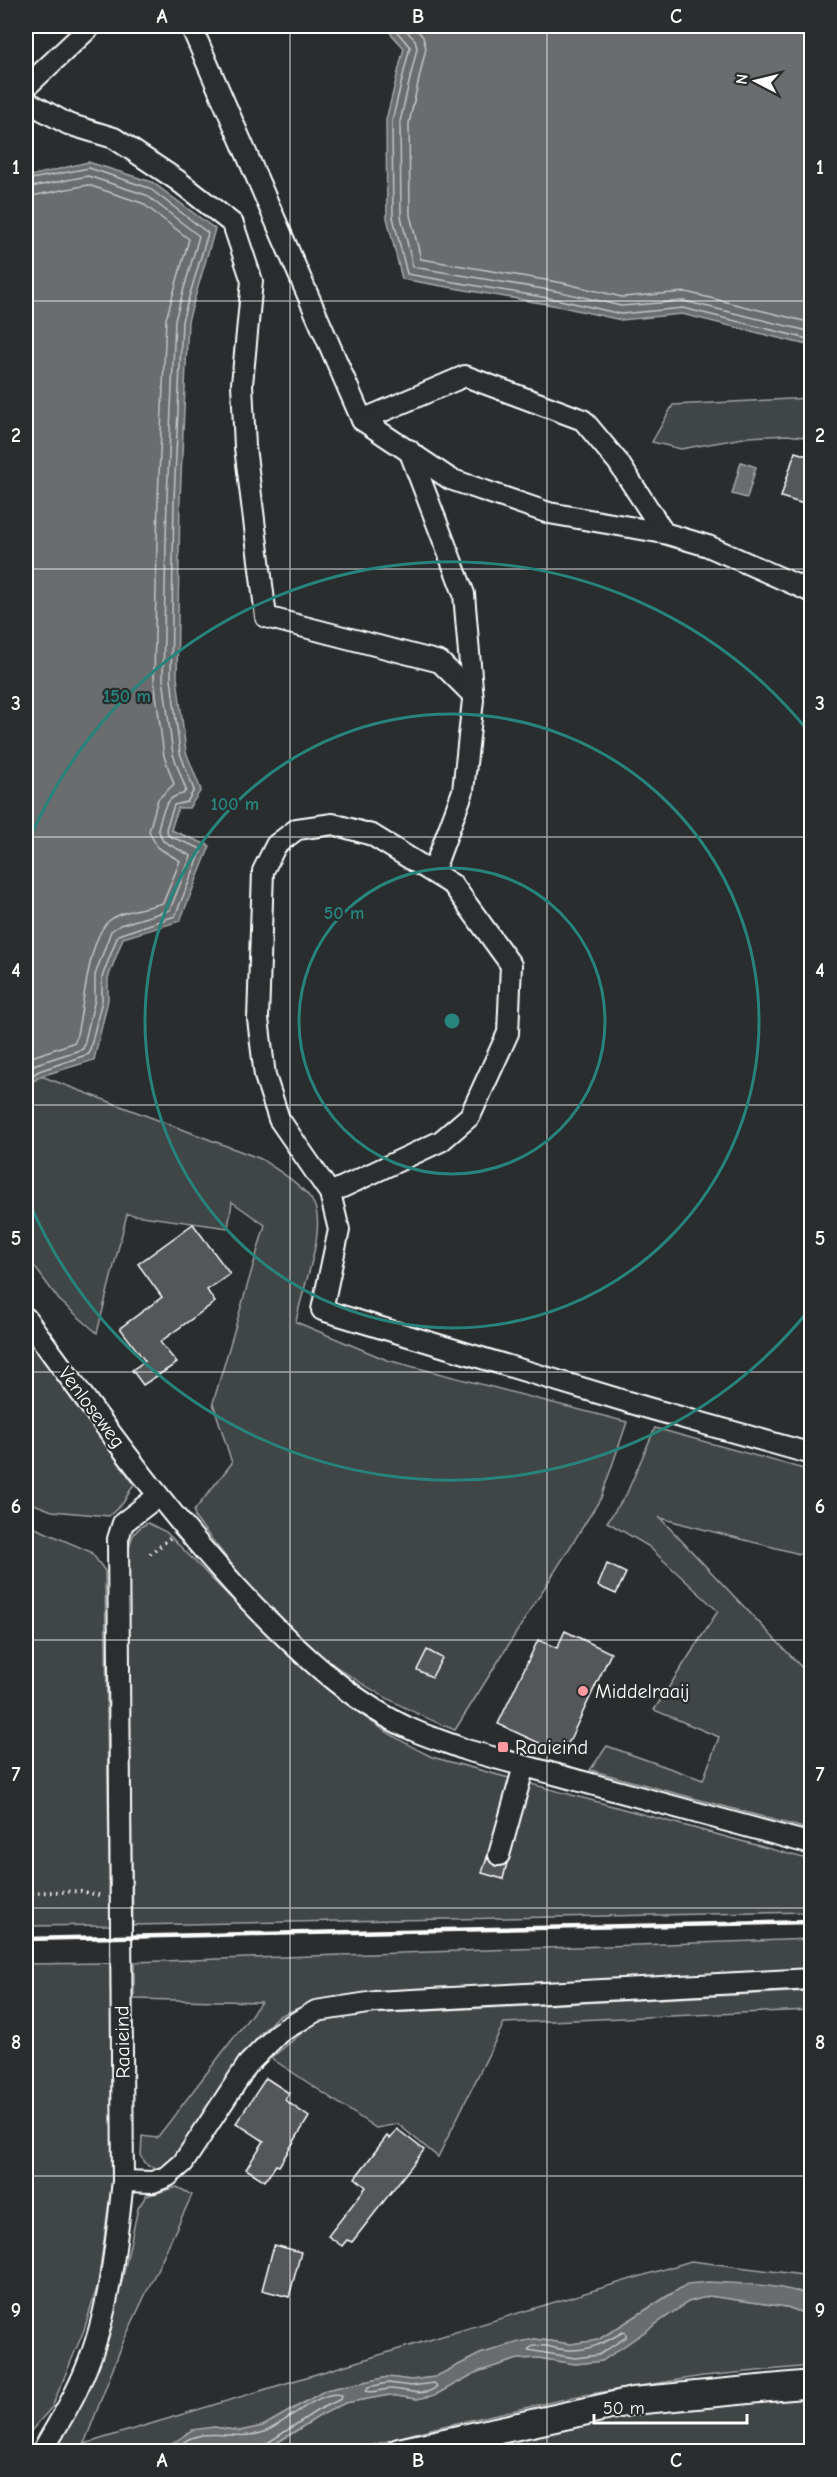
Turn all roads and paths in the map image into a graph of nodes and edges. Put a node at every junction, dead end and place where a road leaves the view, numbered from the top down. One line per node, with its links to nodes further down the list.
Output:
1 (91, 26): 3 (street)
2 (191, 26): 5 (street)
3 (26, 87)
4 (26, 100): 9 (street)
5 (362, 420): 6 (street); 7 (street)
6 (409, 450): 7 (street); 9 (street)
7 (664, 533): 8 (street)
8 (812, 592)
9 (472, 694): 10 (street)
10 (433, 872): 11 (street); 11 (street)
11 (330, 1193): 13 (street)
12 (26, 1318): 14 (street, Venloseweg)
13 (812, 1454)
14 (158, 1496): 15 (street); 21 (street, Raaieind)
15 (183, 1528): 16 (path); 17 (street)
16 (150, 1554)
17 (524, 1766): 18 (street); 19 (street)
18 (812, 1844)
19 (499, 1855)
20 (26, 1893): 21 (path)
21 (120, 1901): 23 (street, Raaieind)
22 (812, 1979): 23 (street)
23 (123, 2181): 25 (street, Raaieind)
24 (812, 2384): 26 (main road)
25 (42, 2451)
26 (399, 2451)

